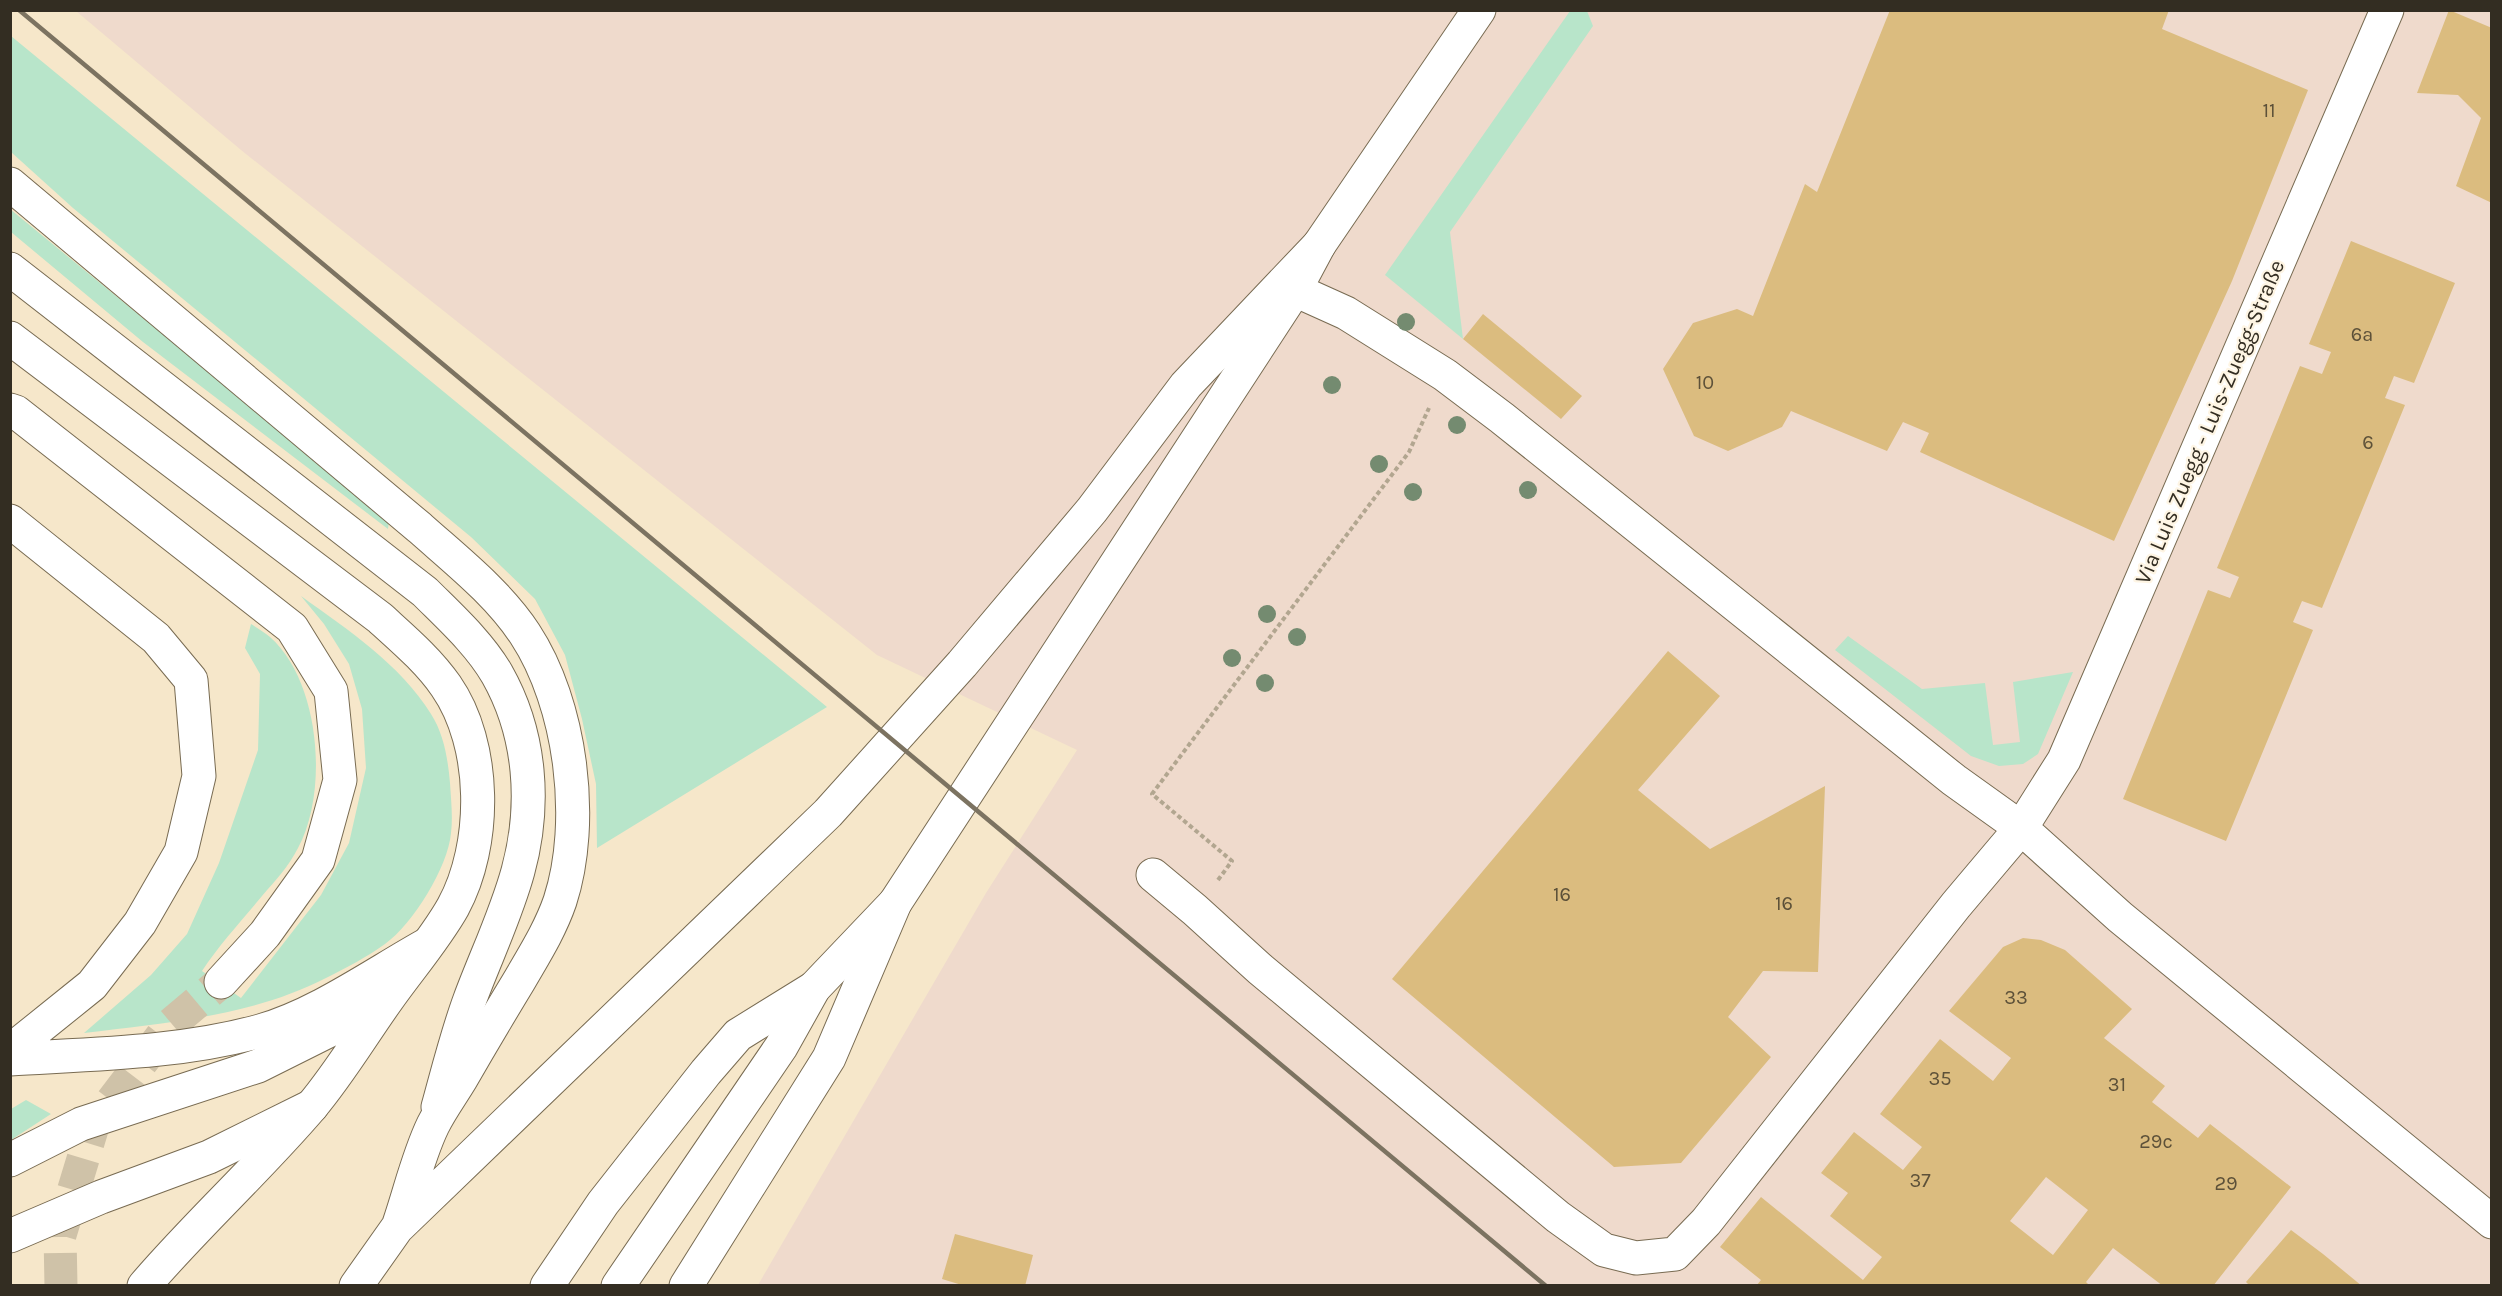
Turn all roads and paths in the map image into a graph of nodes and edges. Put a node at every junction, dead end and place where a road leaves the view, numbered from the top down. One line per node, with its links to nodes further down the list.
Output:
1 (1479, 10): 4 (main road)
2 (2387, 10): 11 (main road, Via Luis Zuegg - Luis-Zuegg-Straße)
3 (10, 184): 21 (main road)
4 (1319, 245): 6 (main road); 24 (main road)
5 (10, 269): 21 (main road)
6 (1295, 290): 8 (main road); 13 (main road)
7 (10, 338): 15 (main road)
8 (1445, 375): 11 (main road); 14 (path)
9 (10, 410): 16 (main road)
10 (10, 521): 18 (main road)
11 (2021, 828): 14 (main road, Via Luis Zuegg - Luis-Zuegg-Straße); 23 (main road)
12 (1153, 875): 14 (main road, Via Luis Zuegg - Luis-Zuegg-Straße)
13 (895, 903): 17 (main road); 30 (main road)
14 (1195, 909)
15 (426, 945): 19 (main road); 20 (main road); 22 (main road)
16 (221, 982)
17 (814, 988): 28 (main road); 29 (main road)
18 (10, 1051)
19 (10, 1059)
20 (312, 1106): 25 (main road); 26 (main road)
21 (433, 1126): 24 (main road)
22 (10, 1160)
23 (2492, 1222)
24 (397, 1228): 27 (main road)
25 (10, 1236)
26 (144, 1286)
27 (356, 1286)
28 (547, 1286)
29 (618, 1286)
30 (686, 1286)

